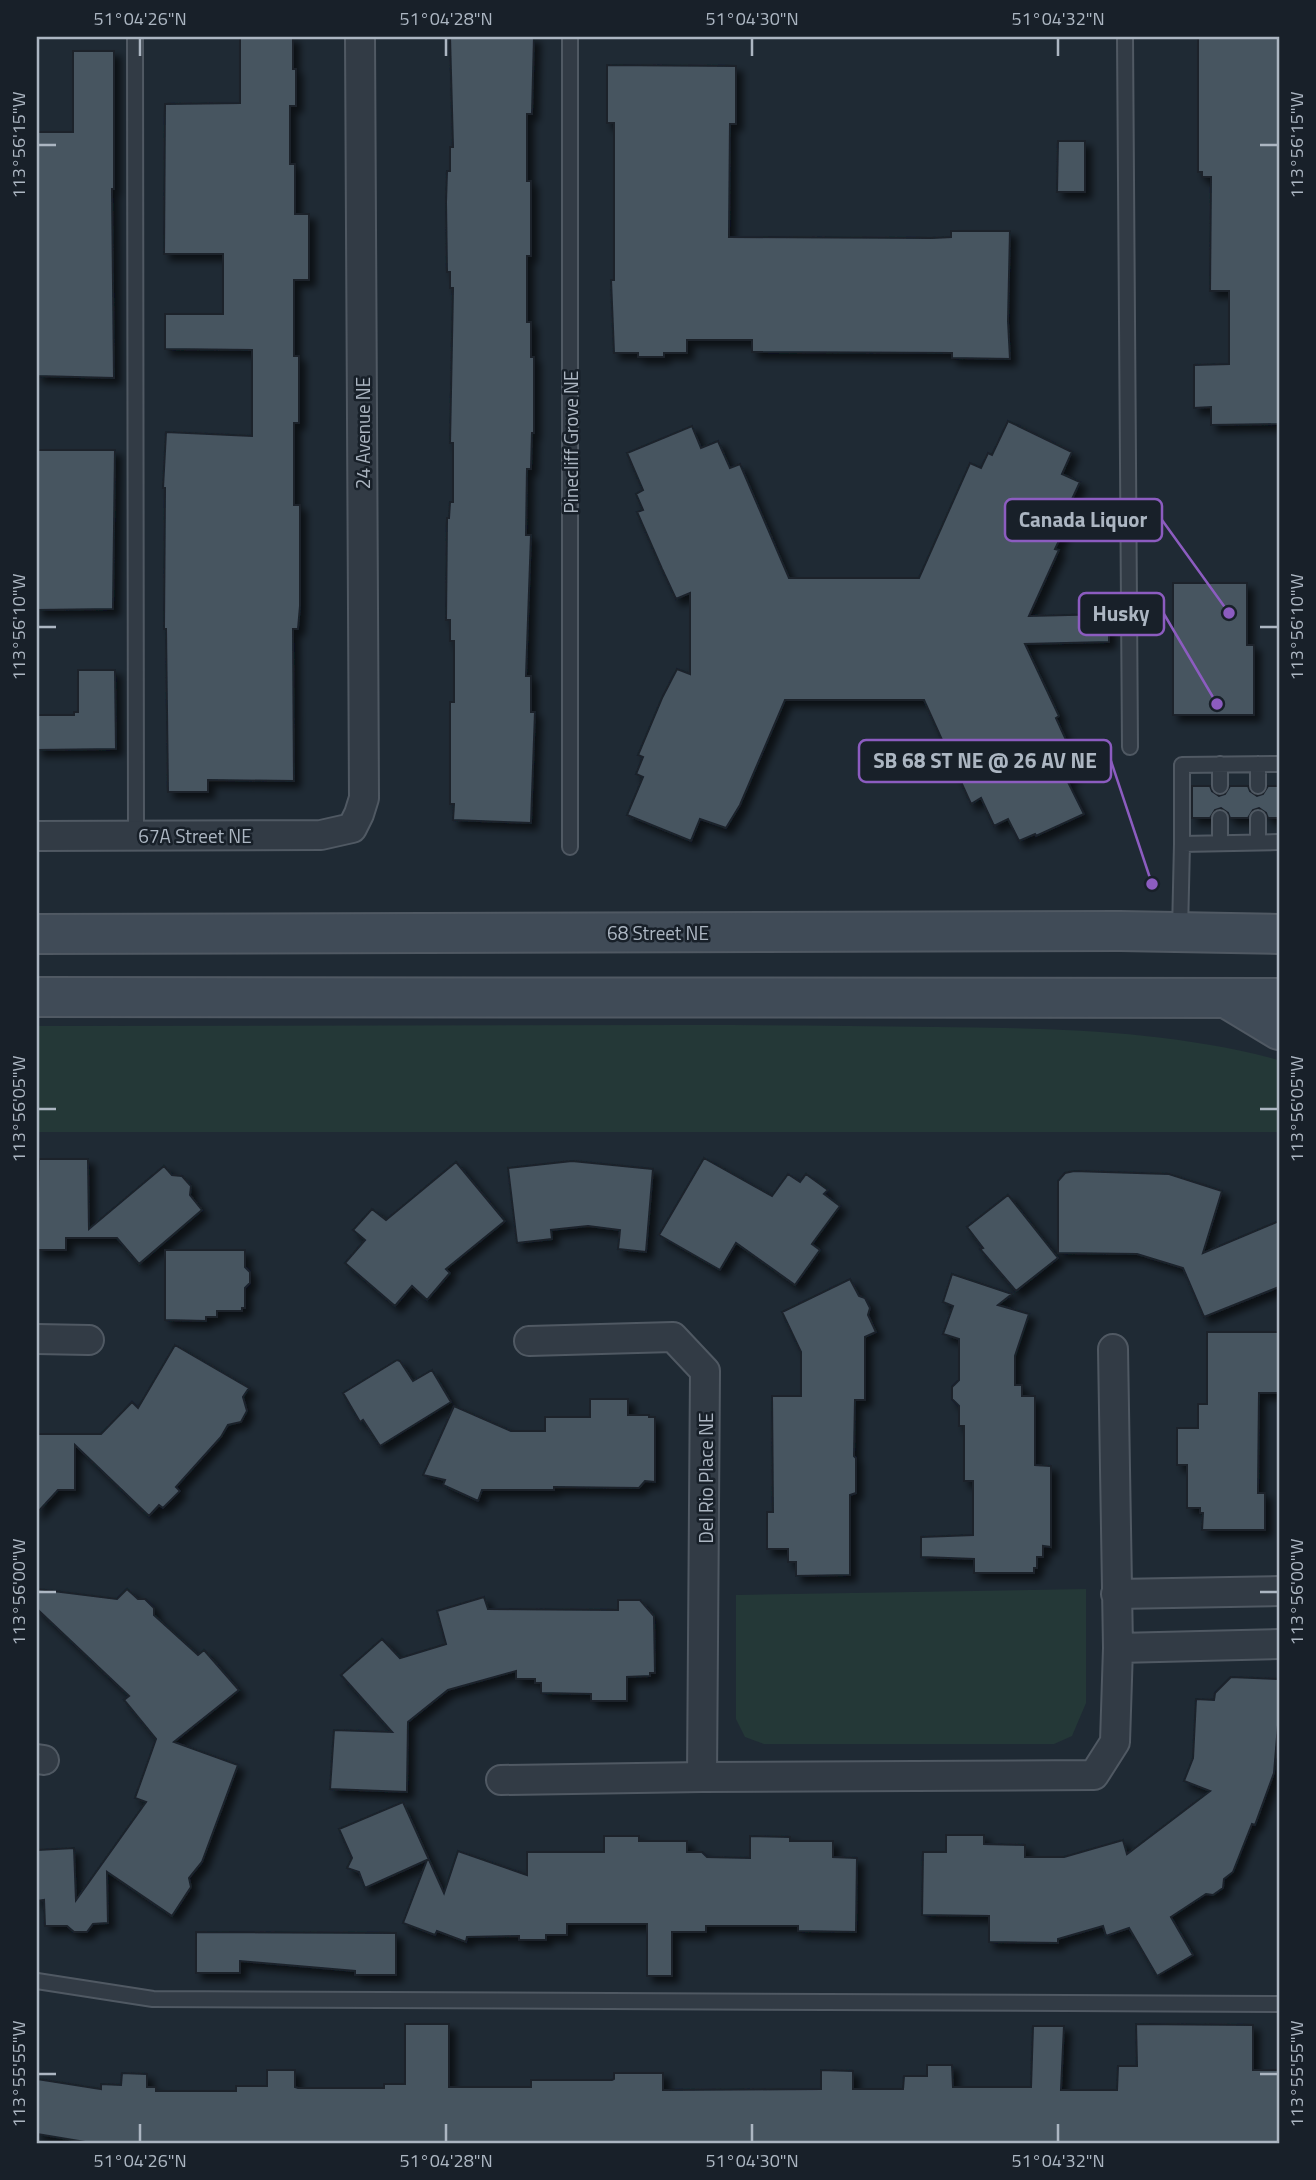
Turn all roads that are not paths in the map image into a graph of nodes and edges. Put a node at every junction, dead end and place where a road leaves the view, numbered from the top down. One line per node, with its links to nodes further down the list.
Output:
1 (135, 37): 14 (lane)
2 (360, 37): 13 (street, 24 Avenue NE)
3 (570, 37): 20 (lane, Pinecliff Grove NE)
4 (1125, 37): 5 (lane)
5 (1130, 747)
6 (1220, 764): 7 (lane); 9 (lane); 18 (lane)
7 (1258, 764): 8 (lane); 10 (lane)
8 (1279, 764)
9 (1220, 786)
10 (1258, 786)
11 (1220, 818): 19 (lane)
12 (1258, 818): 16 (lane)
13 (352, 828): 14 (street, 67A Street NE)
14 (136, 835): 15 (street, 67A Street NE)
15 (37, 836)
16 (1258, 842): 17 (lane); 19 (lane)
17 (1279, 842)
18 (1182, 844): 19 (lane); 21 (lane)
19 (1220, 844)
20 (570, 847)
21 (1180, 932): 22 (main road, 68 Street NE); 23 (main road, 68 Street NE)
22 (37, 934)
23 (1279, 934)
24 (37, 997): 25 (main road)
25 (1224, 997): 26 (main road); 27 (main road)
26 (1279, 998)
27 (1279, 1030)
28 (37, 1339): 29 (street)
29 (89, 1340)
30 (529, 1341): 36 (street, Del Rio Place NE)
31 (1113, 1349): 33 (street)
32 (1279, 1591): 33 (street)
33 (1116, 1594): 35 (street)
34 (1279, 1644): 35 (street)
35 (1118, 1648): 36 (street)
36 (702, 1777): 37 (street)
37 (501, 1780)
38 (37, 1981): 39 (lane)
39 (1279, 2004)

